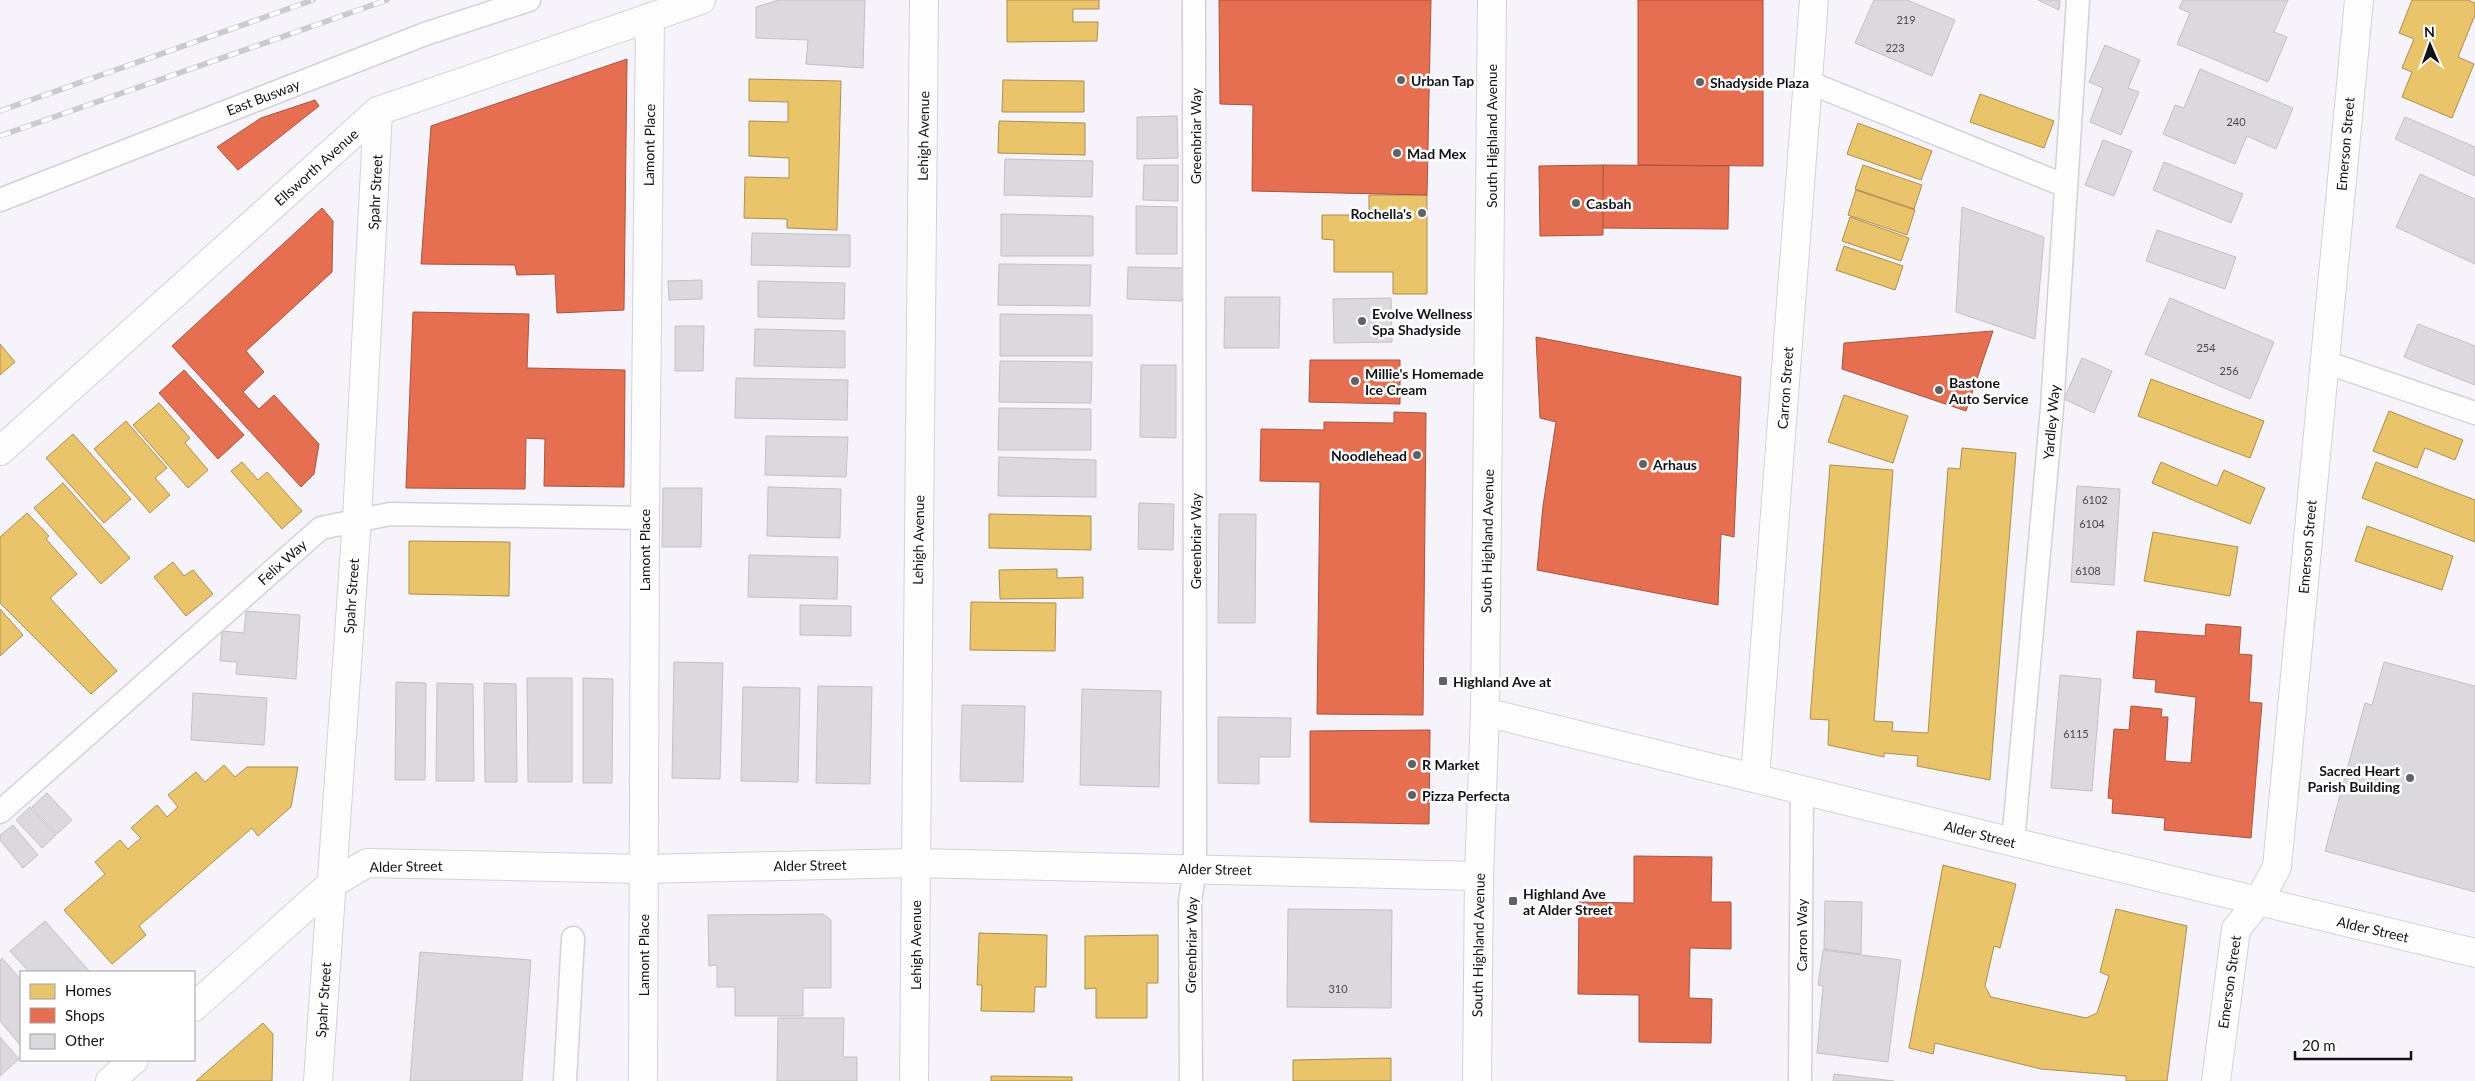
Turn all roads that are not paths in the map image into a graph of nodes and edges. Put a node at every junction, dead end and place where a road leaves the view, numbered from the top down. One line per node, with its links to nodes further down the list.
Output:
1 (529, 0): 13 (lane, East Busway)
2 (701, 0): 9 (street, Ellsworth Avenue)
3 (924, 0): 24 (street, Lehigh Avenue)
4 (1194, 0): 25 (lane, Greenbriar Way)
5 (1492, 0): 19 (street, South Highland Avenue)
6 (1814, 0): 10 (street, Carron Street)
7 (2078, 0): 12 (lane, Yardley Way)
8 (2359, 0): 14 (street, Emerson Street)
9 (650, 19): 11 (street, Ellsworth Avenue); 17 (street, Lamont Place)
10 (1808, 82): 12 (lane); 20 (street, Carron Street)
11 (378, 111): 16 (street, Ellsworth Avenue); 18 (street, Spahr Street)
12 (2066, 186): 23 (lane, Yardley Way)
13 (0, 200)
14 (2325, 362): 15 (lane); 29 (street, Emerson Street)
15 (2475, 413)
16 (0, 451)
17 (644, 518): 18 (lane, Felix Way); 26 (street, Lamont Place)
18 (357, 519): 22 (lane, Felix Way); 28 (street, Spahr Street)
19 (1485, 712): 20 (street, Alder Street); 27 (street, South Highland Avenue)
20 (1755, 777): 21 (street, Alder Street)
21 (1802, 789): 23 (street, Alder Street); 41 (lane, Carron Way)
22 (0, 812)
23 (2012, 842): 29 (street, Alder Street)
24 (915, 863): 25 (street, Alder Street); 26 (street, Alder Street); 38 (street, Lehigh Avenue)
25 (1195, 868): 27 (street, Alder Street); 39 (lane, Greenbriar Way)
26 (643, 869): 28 (street, Alder Street); 37 (street, Lamont Place)
27 (1479, 876): 40 (street, South Highland Avenue)
28 (330, 886): 32 (street, Alder Street); 35 (street, Spahr Street)
29 (2258, 902): 31 (street, Alder Street); 42 (street, Emerson Street)
30 (573, 938): 36 (lane)
31 (2475, 953)
32 (195, 1006)
33 (133, 1061): 34 (street)
34 (110, 1081)
35 (318, 1081)
36 (565, 1081)
37 (643, 1081)
38 (914, 1081)
39 (1191, 1081)
40 (1477, 1081)
41 (1800, 1081)
42 (2216, 1081)

